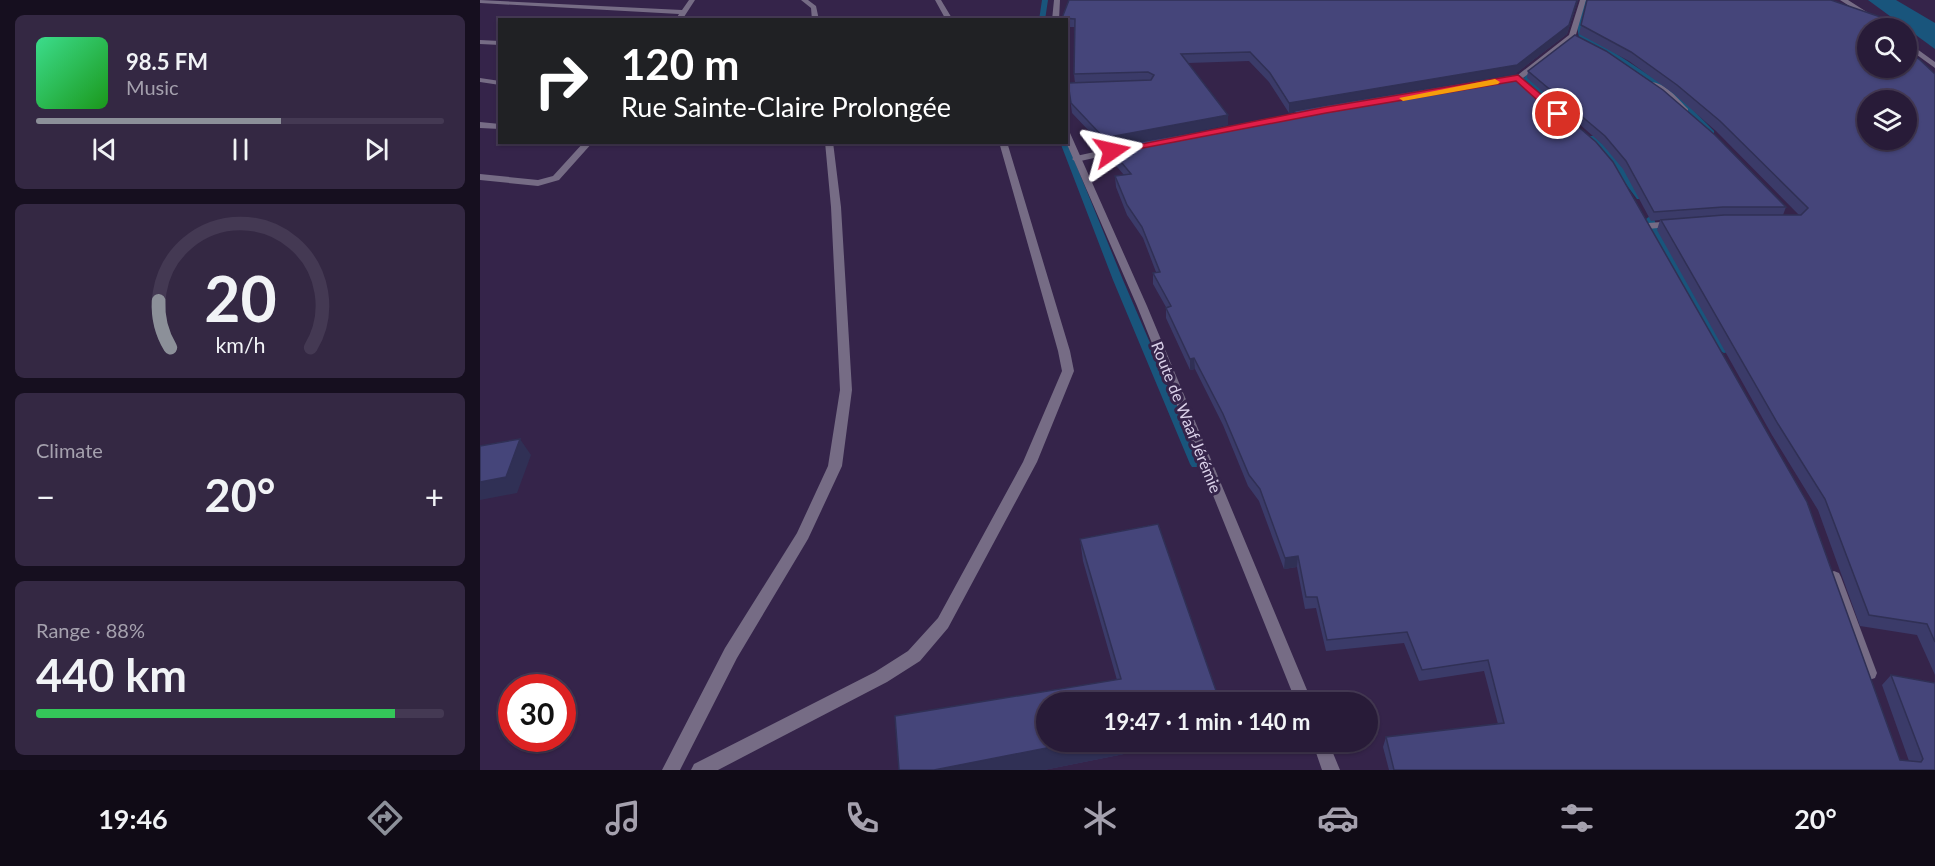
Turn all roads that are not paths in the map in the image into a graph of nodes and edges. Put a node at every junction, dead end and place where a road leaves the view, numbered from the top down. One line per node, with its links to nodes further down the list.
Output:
1 (692, 0): 9 (street)
2 (804, 0): 8 (street)
3 (938, 0): 12 (street)
4 (1057, 0): 13 (street)
5 (1583, 0): 19 (street)
6 (1843, 0): 14 (street)
7 (480, 1): 9 (street)
8 (815, 3): 11 (street)
9 (684, 12): 10 (street)
10 (680, 18)
11 (816, 18)
12 (949, 18)
13 (1055, 18)
14 (1872, 18)
15 (480, 42): 16 (street)
16 (498, 43)
17 (1917, 52): 18 (street)
18 (1935, 66)
19 (1518, 78): 22 (street); 24 (street)
20 (1645, 78): 25 (street)
21 (480, 80): 23 (street)
22 (1507, 80)
23 (498, 83)
24 (1534, 92)
25 (1689, 114)
26 (480, 124): 27 (street)
27 (498, 127)
28 (1068, 138): 33 (street, Route de Waaf Jérémie)
29 (587, 144): 34 (street)
30 (829, 144): 41 (street)
31 (1004, 144): 42 (street)
32 (1141, 146): 33 (street)
33 (1077, 159): 39 (street, Route de Waaf Jérémie)
34 (480, 177)
35 (1690, 222): 36 (street)
36 (1654, 237)
37 (1830, 567): 38 (street)
38 (1874, 691)
39 (1300, 692)
40 (1324, 752): 43 (street)
41 (671, 770)
42 (700, 770)
43 (1331, 770)

